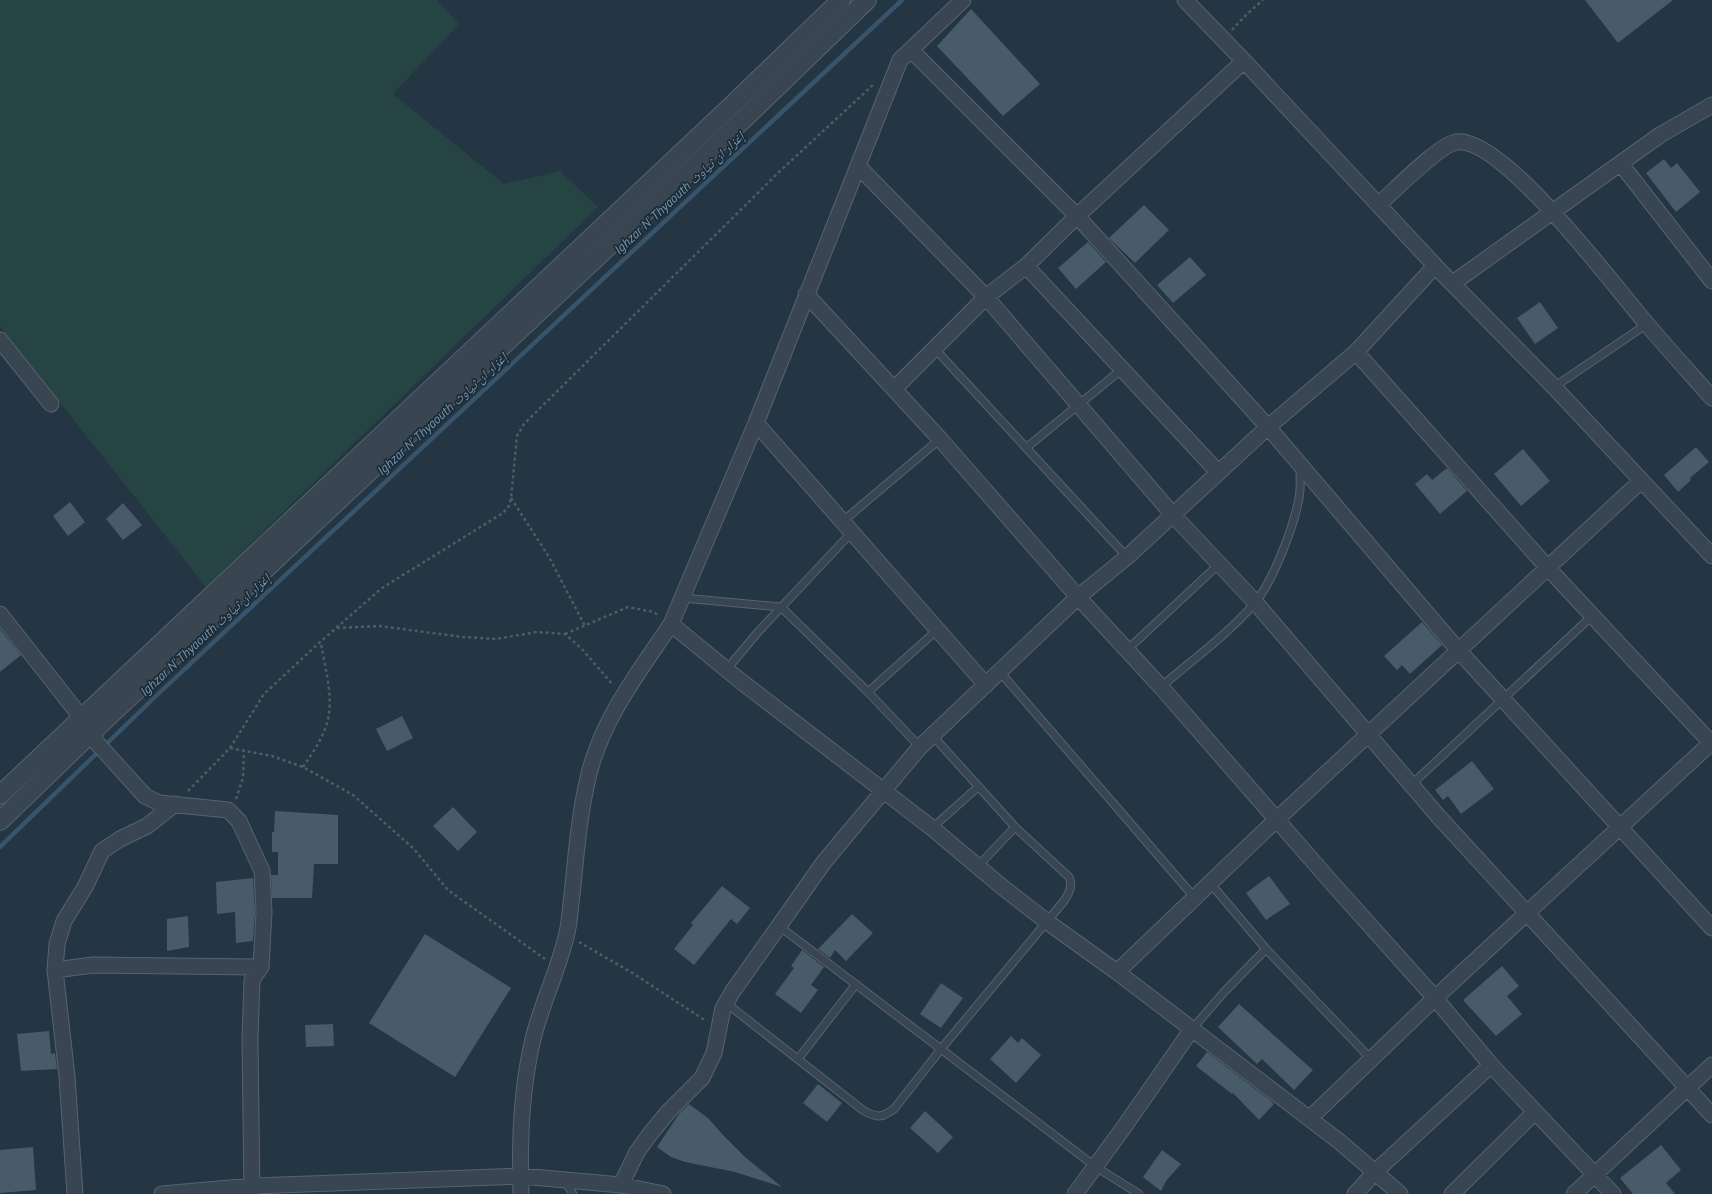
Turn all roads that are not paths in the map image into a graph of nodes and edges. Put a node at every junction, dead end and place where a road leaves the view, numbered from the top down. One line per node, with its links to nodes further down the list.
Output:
1 (841, 0): 58 (street)
2 (867, 0): 61 (street)
3 (963, 0): 5 (street)
4 (1185, 0): 6 (street)
5 (911, 50): 9 (street); 12 (street)
6 (1244, 61): 10 (street); 12 (street)
7 (1712, 105): 8 (street)
8 (1621, 164): 11 (street); 15 (street)
9 (859, 167): 17 (street); 18 (street)
10 (1378, 205): 11 (street); 14 (street)
11 (1553, 213): 16 (street); 19 (street)
12 (1077, 216): 13 (street); 30 (street)
13 (1026, 266): 18 (street); 23 (street)
14 (1435, 266): 16 (street); 22 (street)
15 (1712, 281)
16 (1453, 283): 24 (street)
17 (806, 294): 25 (street); 29 (street)
18 (986, 297): 21 (street); 28 (street)
19 (1647, 324): 24 (lane); 26 (street)
20 (0, 340): 27 (street)
21 (935, 349): 25 (street); 32 (lane)
22 (1356, 352): 30 (street); 41 (street)
23 (1122, 369): 28 (lane); 34 (street)
24 (1554, 387): 35 (street)
25 (894, 390): 31 (street)
26 (1712, 398)
27 (51, 404)
28 (1078, 405): 32 (lane); 36 (street)
29 (756, 423): 37 (street); 43 (street)
30 (1268, 427): 33 (street); 34 (street)
31 (940, 440): 37 (lane); 42 (street)
32 (1026, 448): 39 (lane)
33 (1300, 465): 44 (lane); 51 (street)
34 (1218, 472): 36 (street)
35 (1641, 480): 38 (street); 41 (street)
36 (1173, 515): 39 (street); 40 (street)
37 (847, 527): 45 (lane); 49 (street)
38 (1712, 556)
39 (1127, 557): 42 (street)
40 (1220, 564): 44 (street); 50 (lane)
41 (1547, 567): 47 (street); 51 (street)
42 (1078, 597): 50 (street); 53 (street)
43 (683, 598): 45 (lane); 48 (street)
44 (1255, 602): 55 (lane); 59 (street)
45 (781, 607): 52 (lane); 56 (lane)
46 (0, 614): 58 (street)
47 (1592, 616): 57 (lane); 62 (street)
48 (671, 624): 52 (street); 101 (street)
49 (938, 630): 54 (street); 56 (lane)
50 (1127, 650): 55 (street)
51 (1459, 650): 57 (street); 59 (street)
52 (727, 669): 66 (street)
53 (1000, 672): 54 (street); 76 (lane)
54 (986, 685): 60 (street)
55 (1161, 688): 69 (street)
56 (868, 692): 63 (lane)
57 (1502, 698): 64 (lane); 73 (street)
58 (80, 717): 61 (street); 67 (street)
59 (1367, 735): 64 (street); 69 (street)
60 (932, 736): 63 (street); 65 (lane)
61 (94, 738): 68 (street); 70 (street)
62 (1712, 743): 73 (street)
63 (920, 747): 66 (street)
64 (1411, 785): 77 (street)
65 (978, 787): 71 (lane); 72 (lane)
66 (882, 790): 72 (street); 80 (street)
67 (0, 794)
68 (175, 804): 82 (street); 83 (street)
69 (1276, 820): 75 (street); 86 (street)
70 (0, 821)
71 (1015, 827): 74 (lane); 78 (lane)
72 (932, 828): 74 (street)
73 (1619, 828): 77 (street); 79 (street)
74 (978, 866): 78 (street)
75 (1210, 883): 76 (street); 81 (lane)
76 (1194, 897): 84 (street)
77 (1527, 914): 86 (street); 94 (street)
78 (1046, 921): 84 (street); 89 (lane)
79 (1711, 925)
80 (779, 926): 85 (lane); 87 (street)
81 (1266, 949): 88 (lane); 91 (lane)
82 (261, 966): 83 (street); 104 (street)
83 (55, 970): 105 (street)
84 (1117, 972): 88 (street)
85 (856, 984): 89 (lane); 90 (lane)
86 (1436, 998): 91 (street); 92 (street)
87 (726, 1003): 90 (lane); 103 (street)
88 (1192, 1029): 97 (street); 98 (street)
89 (941, 1049): 90 (lane); 98 (lane)
90 (798, 1059)
91 (1371, 1059): 97 (street)
92 (1491, 1065): 95 (street); 99 (street)
93 (1712, 1065): 94 (street)
94 (1688, 1088): 96 (street); 100 (street)
95 (1536, 1112): 100 (street); 114 (street)
96 (1712, 1115)
97 (1310, 1118): 99 (street)
98 (1096, 1167): 110 (street); 111 (lane)
99 (1376, 1171): 112 (street); 113 (street)
100 (1595, 1174): 115 (street); 116 (street)
101 (520, 1176): 102 (street); 104 (street); 107 (street)
102 (565, 1180): 103 (street); 108 (lane)
103 (621, 1184): 109 (street)
104 (252, 1190): 106 (street)
105 (76, 1194)
106 (162, 1194)
107 (521, 1194)
108 (573, 1194)
109 (663, 1194)
110 (1075, 1194)
111 (1139, 1194)
112 (1355, 1194)
113 (1400, 1194)
114 (1452, 1194)
115 (1574, 1194)
116 (1613, 1194)

